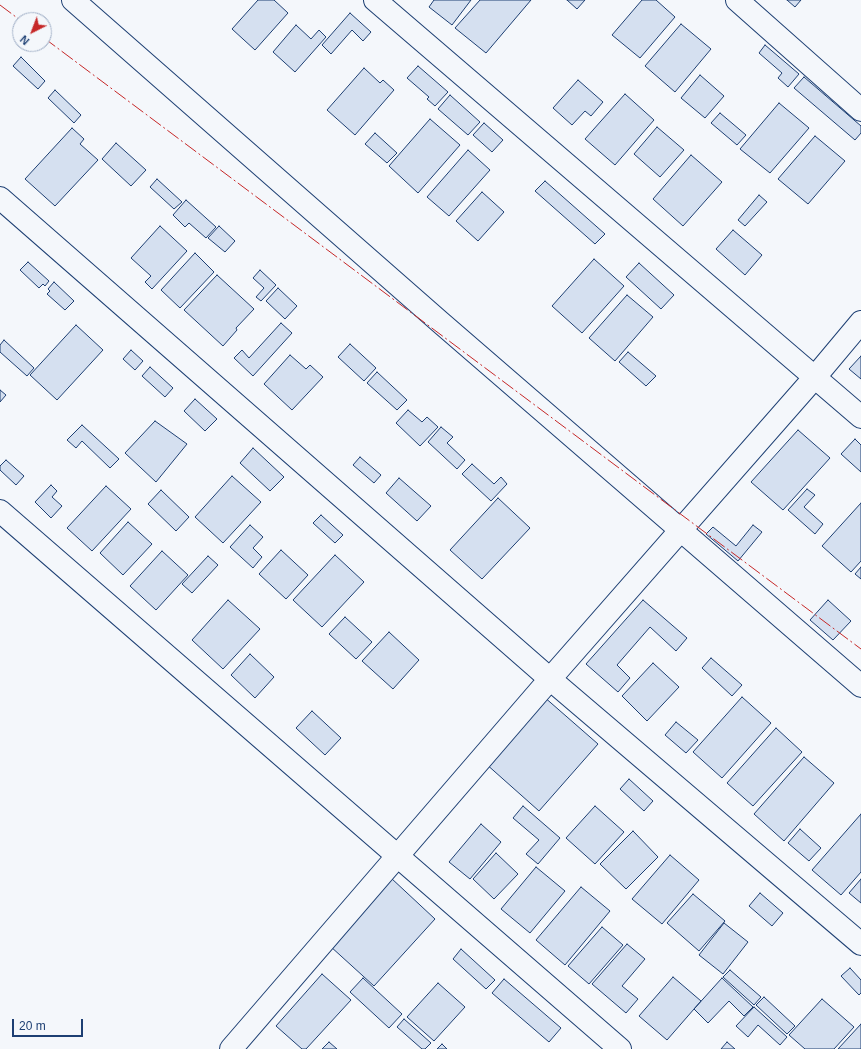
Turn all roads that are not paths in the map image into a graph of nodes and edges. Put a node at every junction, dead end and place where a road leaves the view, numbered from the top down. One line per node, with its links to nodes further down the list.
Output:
1 (73, 0): 10 (street)
2 (375, 0): 7 (street)
3 (736, 0): 4 (street)
4 (861, 110)
5 (0, 198): 11 (street)
6 (861, 322): 7 (street)
7 (815, 377): 8 (street); 10 (street)
8 (861, 417)
9 (0, 511): 13 (street)
10 (681, 530): 11 (street); 12 (street)
11 (550, 679): 13 (street); 14 (street)
12 (861, 686)
13 (398, 855): 15 (street); 16 (street)
14 (861, 944)
15 (236, 1048)
16 (620, 1049)

